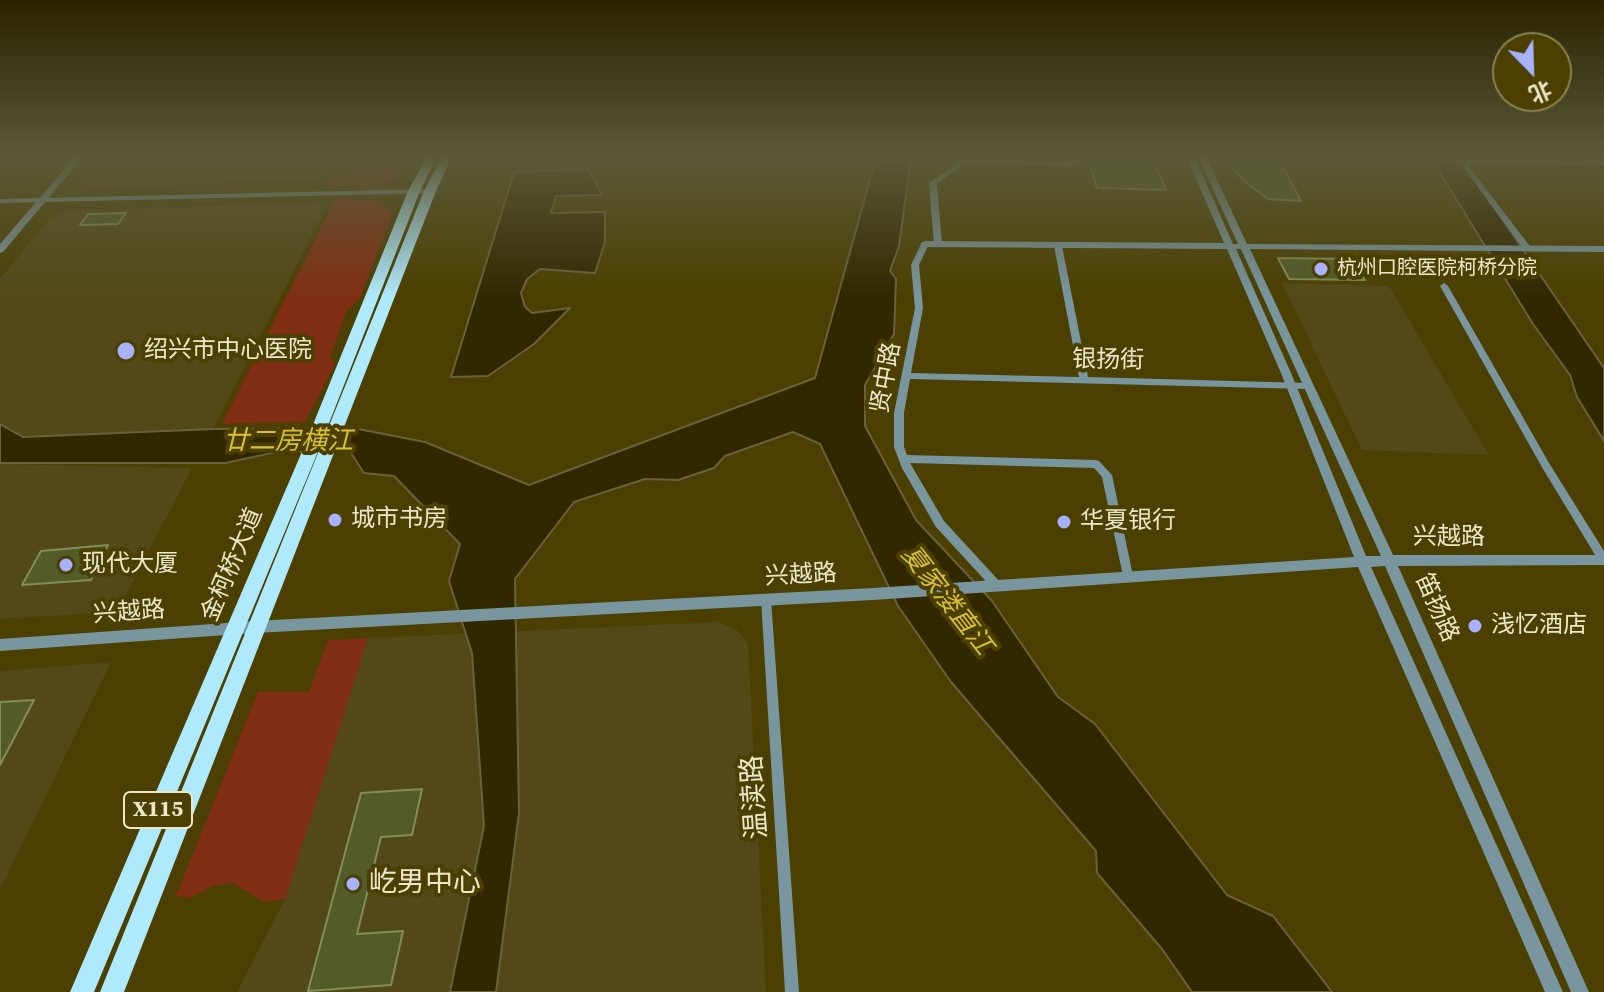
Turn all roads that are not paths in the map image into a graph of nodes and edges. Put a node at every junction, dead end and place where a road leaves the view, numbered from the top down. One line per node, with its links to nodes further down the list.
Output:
1 (41, 204): 15 (street)
2 (409, 204): 21 (main road, 金柯桥大道 / X115)
3 (425, 204): 21 (main road, 金柯桥大道 / X115)
4 (935, 204): 9 (street)
5 (1211, 204): 11 (street, 笛扬路)
6 (1224, 204): 12 (street, 笛扬路)
7 (1493, 204): 13 (street)
8 (925, 244): 9 (street); 17 (street, 贤中路)
9 (938, 244): 10 (street)
10 (1058, 246): 11 (street); 18 (street)
11 (1229, 248): 12 (street); 19 (street, 笛扬路)
12 (1245, 249): 13 (street); 20 (street, 笛扬路)
13 (1526, 249): 14 (street)
14 (1604, 249)
15 (0, 250)
16 (1444, 286): 23 (street)
17 (908, 376): 18 (street, 银扬街); 22 (street, 贤中路)
18 (1084, 380): 19 (street, 银扬街)
19 (1290, 385): 20 (street, 银扬街); 25 (street, 笛扬路)
20 (1307, 386): 24 (street, 笛扬路)
21 (317, 454): 29 (main road, 金柯桥大道 / X115)
22 (903, 459): 26 (street); 27 (street, 贤中路)
23 (1604, 560): 24 (street, 兴越路)
24 (1389, 561): 25 (street, 兴越路); 35 (street, 笛扬路)
25 (1362, 562): 26 (street, 兴越路); 34 (street, 笛扬路)
26 (1128, 576): 27 (street, 兴越路)
27 (992, 586): 28 (street, 兴越路)
28 (766, 599): 29 (street, 兴越路); 33 (street, 温渎路)
29 (245, 627): 30 (street, 兴越路); 31 (main road, 金柯桥大道 / X115); 32 (main road, 金柯桥大道 / X115)
30 (0, 645)
31 (82, 992)
32 (112, 992)
33 (792, 992)
34 (1554, 992)
35 (1580, 992)

